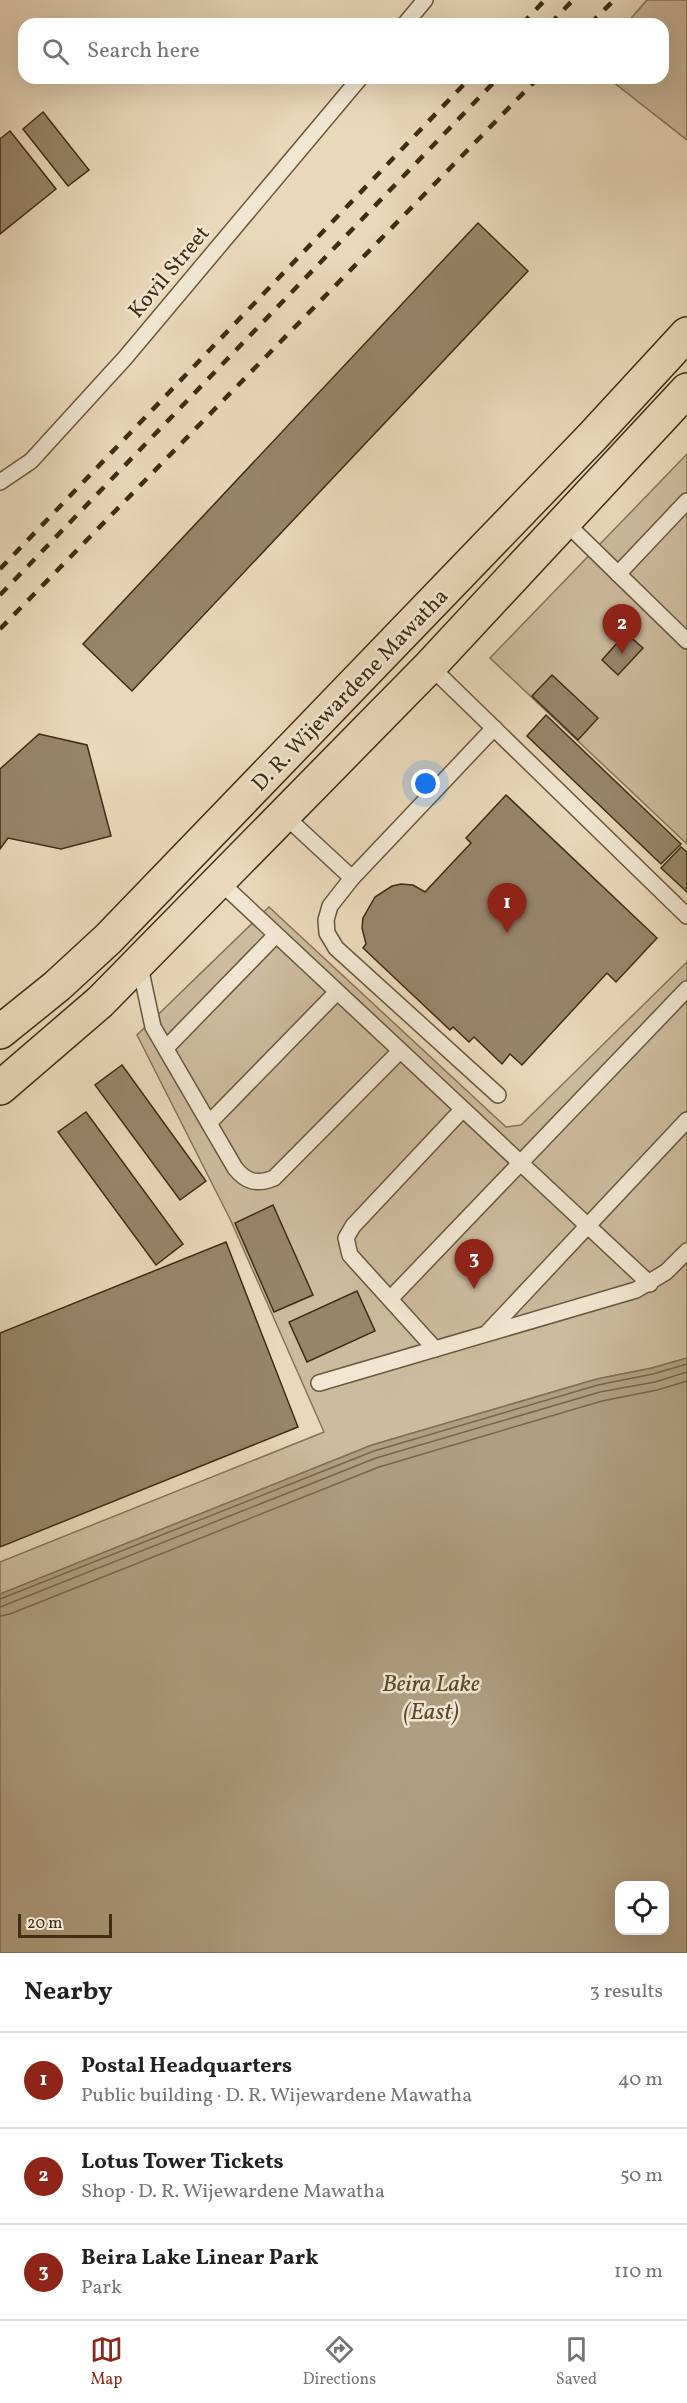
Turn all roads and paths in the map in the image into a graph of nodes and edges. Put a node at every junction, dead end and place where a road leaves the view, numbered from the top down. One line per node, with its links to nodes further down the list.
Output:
1 (425, 0): 2 (lane)
2 (410, 18)
3 (355, 84): 6 (lane, Kovil Street)
4 (687, 334): 21 (main road, D. R. Wijewardene Mawatha)
5 (683, 404): 8 (main road, D. R. Wijewardene Mawatha)
6 (0, 482)
7 (687, 501): 9 (lane)
8 (565, 522): 9 (lane); 11 (main road, D. R. Wijewardene Mawatha)
9 (618, 574): 10 (lane)
10 (687, 641)
11 (430, 666): 12 (lane); 13 (main road, D. R. Wijewardene Mawatha)
12 (494, 728): 14 (lane); 16 (lane)
13 (284, 815): 14 (lane); 15 (main road, D. R. Wijewardene Mawatha)
14 (352, 878): 25 (lane)
15 (219, 881): 17 (lane); 18 (main road, D. R. Wijewardene Mawatha)
16 (687, 916)
17 (275, 936): 20 (lane); 22 (lane)
18 (139, 962): 22 (lane); 24 (main road, D. R. Wijewardene Mawatha)
19 (687, 989): 29 (lane)
20 (336, 993): 23 (lane); 28 (lane)
21 (0, 1032)
22 (166, 1048): 28 (lane)
23 (400, 1051): 26 (lane); 28 (lane)
24 (0, 1088)
25 (498, 1095)
26 (462, 1110): 29 (lane); 33 (lane)
27 (687, 1120): 30 (lane)
28 (209, 1123)
29 (521, 1163): 30 (lane); 33 (lane)
30 (587, 1225): 32 (lane); 34 (lane)
31 (687, 1251): 32 (lane)
32 (650, 1284): 34 (lane)
33 (390, 1299): 35 (lane)
34 (488, 1332): 35 (lane)
35 (435, 1349): 36 (lane)
36 (319, 1383)

